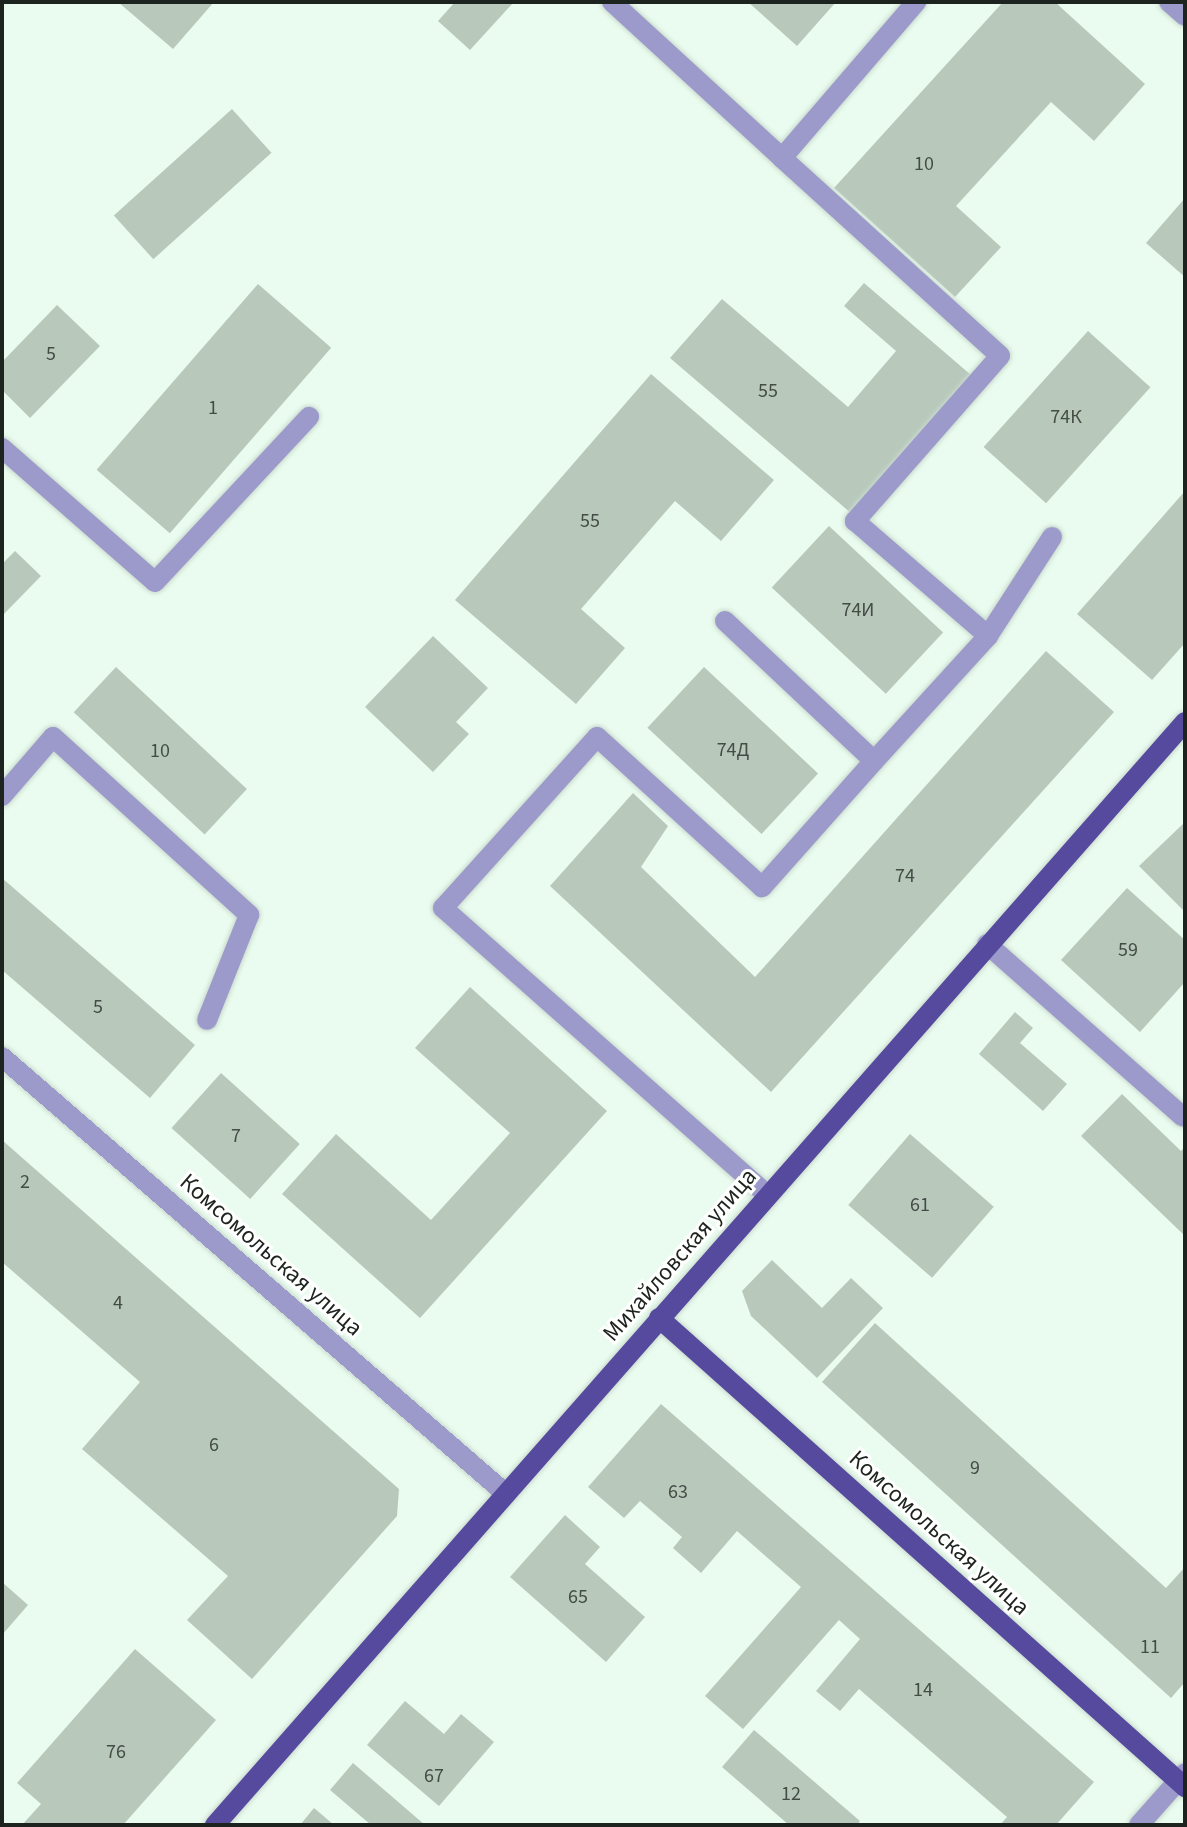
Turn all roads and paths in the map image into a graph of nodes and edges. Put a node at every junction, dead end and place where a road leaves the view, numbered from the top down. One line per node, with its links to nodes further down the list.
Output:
1 (612, 2): 5 (street)
2 (916, 2): 5 (street)
3 (1169, 2): 4 (street)
4 (1185, 16)
5 (782, 158): 10 (street)
6 (309, 417): 7 (street)
7 (2, 448)
8 (1052, 537): 10 (street)
9 (725, 621): 12 (street)
10 (988, 636): 12 (street)
11 (1185, 722): 14 (main road, Михайловская улица)
12 (874, 761): 18 (street)
13 (2, 796): 15 (street)
14 (987, 944): 17 (street); 18 (main road, Михайловская улица)
15 (207, 1020)
16 (2, 1057): 20 (street, Комсомольская улица)
17 (1183, 1117)
18 (767, 1195): 19 (main road, Михайловская улица)
19 (659, 1318): 20 (main road, Михайловская улица); 21 (main road, Комсомольская улица)
20 (505, 1493): 22 (main road, Михайловская улица)
21 (1183, 1781): 23 (street)
22 (215, 1825)
23 (1139, 1825)

